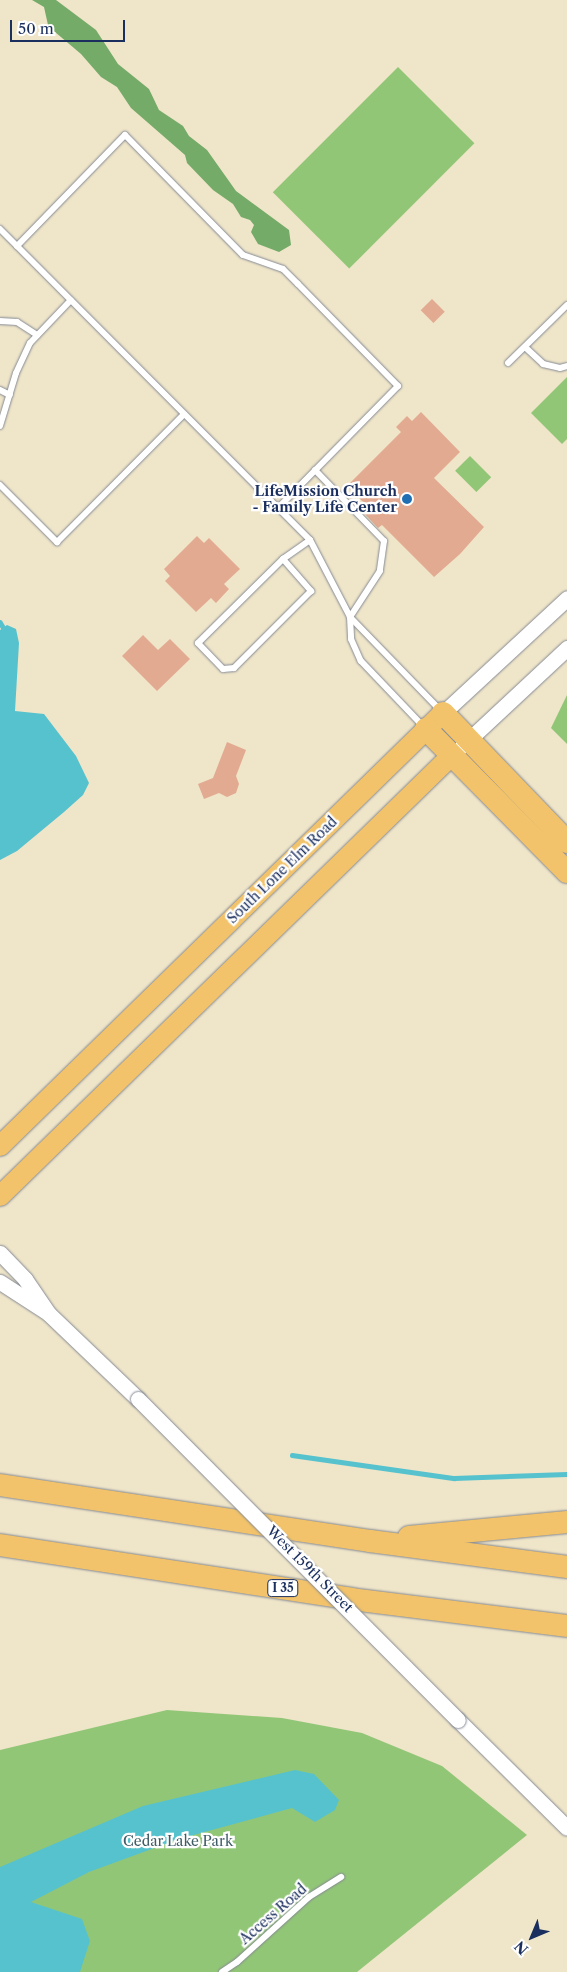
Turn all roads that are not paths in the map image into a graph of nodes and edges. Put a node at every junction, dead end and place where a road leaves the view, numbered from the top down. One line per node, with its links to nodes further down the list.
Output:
1 (0, 229): 2 (lane)
2 (17, 246): 3 (lane); 14 (lane)
3 (71, 300): 6 (lane); 12 (lane)
4 (567, 305): 7 (lane)
5 (0, 321): 6 (lane)
6 (37, 335): 11 (lane)
7 (525, 347): 8 (lane); 9 (lane)
8 (508, 363)
9 (567, 366)
10 (0, 390): 11 (lane)
11 (10, 395): 13 (lane)
12 (184, 414): 15 (lane); 16 (lane)
13 (0, 426)
14 (315, 470): 16 (lane); 20 (lane)
15 (0, 485)
16 (278, 508): 17 (lane)
17 (310, 540): 18 (lane); 20 (lane)
18 (283, 560): 18 (lane)
19 (567, 598): 22 (street, South Lone Elm Road)
20 (350, 617): 22 (lane); 23 (lane)
21 (567, 648): 24 (street)
22 (443, 714): 23 (main road, South Lone Elm Road); 24 (highway)
23 (426, 729): 25 (highway); 28 (main road, South Lone Elm Road)
24 (468, 741): 25 (street); 26 (highway)
25 (450, 756): 27 (highway); 29 (main road)
26 (567, 842)
27 (567, 872)
28 (0, 1146)
29 (0, 1196)
30 (0, 1253): 32 (street, West 159th Street)
31 (0, 1282): 32 (street, West 159th Street)
32 (49, 1314): 39 (street, West 159th Street, bridge)
33 (0, 1485): 35 (highway)
34 (567, 1522): 35 (highway)
35 (370, 1541): 37 (highway)
36 (0, 1545): 38 (highway, I 35)
37 (567, 1567)
38 (567, 1626)
39 (567, 1828)
40 (341, 1876): 41 (lane, Access Road)
41 (222, 1972)

